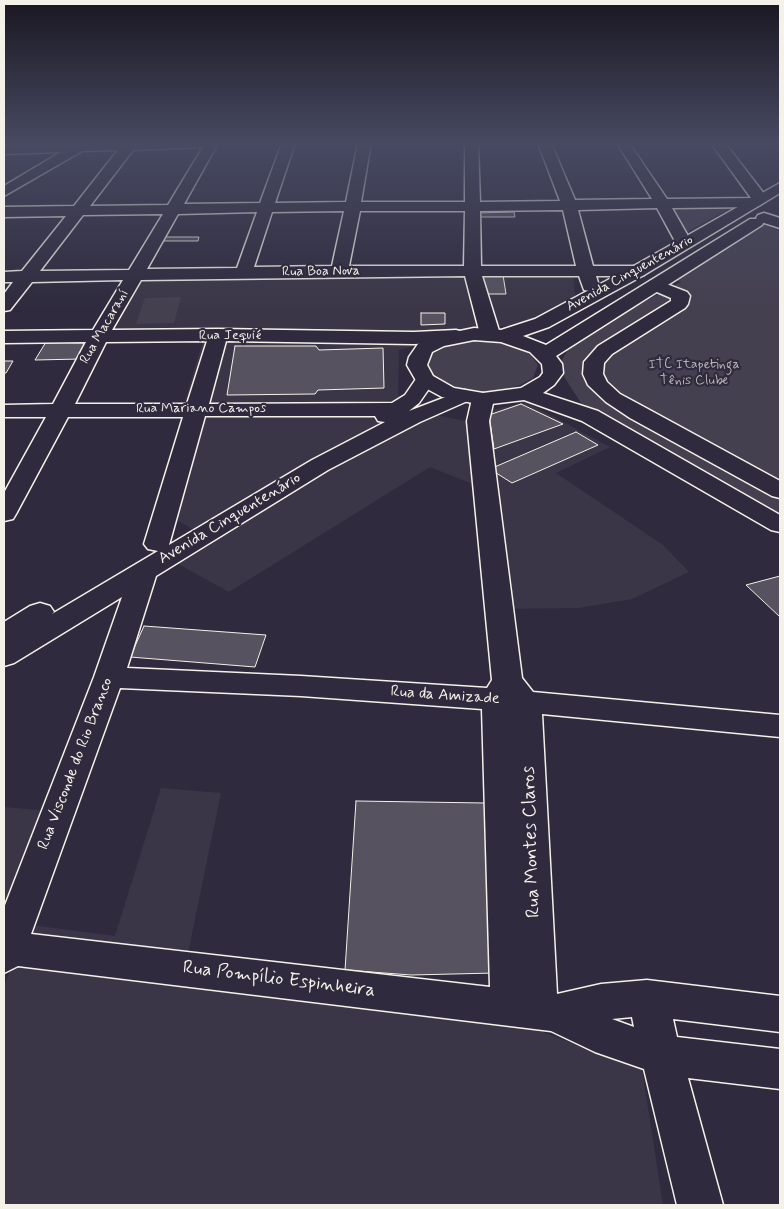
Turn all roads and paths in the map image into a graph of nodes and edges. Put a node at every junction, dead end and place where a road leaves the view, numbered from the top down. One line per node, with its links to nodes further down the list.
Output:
1 (86, 199): 17 (street)
2 (178, 199): 16 (street, Rua Macaraní)
3 (269, 199): 15 (street)
4 (354, 199): 11 (street)
5 (464, 199): 13 (street)
6 (467, 199): 13 (street)
7 (566, 199): 12 (street)
8 (660, 199): 10 (street)
9 (757, 200): 10 (street); 20 (street, Avenida Cinquentenário)
10 (662, 203): 12 (street); 20 (street)
11 (353, 206): 13 (street); 15 (street); 23 (street)
12 (569, 206): 13 (street); 21 (street)
13 (465, 207): 24 (street)
14 (780, 207): 19 (street, Avenida Cinquentenário)
15 (266, 208): 16 (street); 25 (street)
16 (172, 209): 17 (street); 26 (street, Rua Macaraní)
17 (77, 211): 18 (street); 28 (street)
18 (4, 212)
19 (772, 220): 29 (street, Avenida Cinquentenário)
20 (684, 244): 22 (street, Avenida Cinquentenário)
21 (585, 270): 22 (street, Rua Boa Nova); 24 (street, Rua Boa Nova); 30 (street)
22 (638, 270): 30 (street, Avenida Cinquentenário)
23 (339, 271): 24 (street, Rua Boa Nova); 25 (street, Rua Boa Nova)
24 (466, 271): 33 (street)
25 (244, 273): 26 (street, Rua Boa Nova)
26 (136, 274): 28 (street, Rua Boa Nova); 34 (street, Rua Macaraní)
27 (4, 277): 28 (street, Rua Boa Nova)
28 (25, 277): 31 (street)
29 (656, 285): 37 (street, Avenida Cinquentenário); 46 (street)
30 (593, 295): 33 (street, Avenida Cinquentenário)
31 (4, 306)
32 (218, 335): 34 (street, Rua Jequié); 36 (street, Rua Jequié); 41 (street, Rua Visconde do Rio Branco)
33 (480, 335): 36 (street, Avenida Cinquentenário); 37 (street)
34 (99, 336): 35 (street, Rua Jequié); 43 (street, Rua Macaraní)
35 (4, 337)
36 (419, 343): 38 (street)
37 (549, 359): 39 (street); 45 (street)
38 (424, 380): 40 (street); 42 (street, Avenida Cinquentenário)
39 (526, 394): 40 (street); 45 (street)
40 (475, 405): 49 (street, Avenida Cinquentenário); 53 (street, Rua Montes Claros)
41 (196, 409): 42 (street, Rua Mariano Campos); 43 (street, Rua Mariano Campos); 49 (street, Rua Visconde do Rio Branco)
42 (399, 409): 49 (street, Avenida Cinquentenário)
43 (61, 410): 44 (street, Rua Mariano Campos); 47 (street, Rua Macaraní)
44 (4, 411)
45 (590, 416): 48 (street)
46 (780, 491)
47 (4, 514)
48 (780, 524)
49 (150, 558): 50 (street, Avenida Cinquentenário); 51 (street, Avenida Cinquentenário); 52 (street, Rua Visconde do Rio Branco)
50 (4, 634)
51 (4, 656)
52 (109, 676): 53 (street, Rua da Amizade); 55 (street, Rua Visconde do Rio Branco)
53 (509, 694): 54 (street, Rua da Amizade); 57 (street, Rua Montes Claros)
54 (780, 726)
55 (5, 950): 57 (street, Rua Pompílio Espinheira)
56 (647, 998): 57 (street, Rua Pompílio Espinheira); 58 (street, Rua Pompílio Espinheira); 59 (street)
57 (534, 1010): 59 (street, Rua Pompílio Espinheira)
58 (780, 1014)
59 (662, 1055): 60 (street, Rua Pompílio Espinheira); 61 (street)
60 (780, 1069)
61 (700, 1205)

